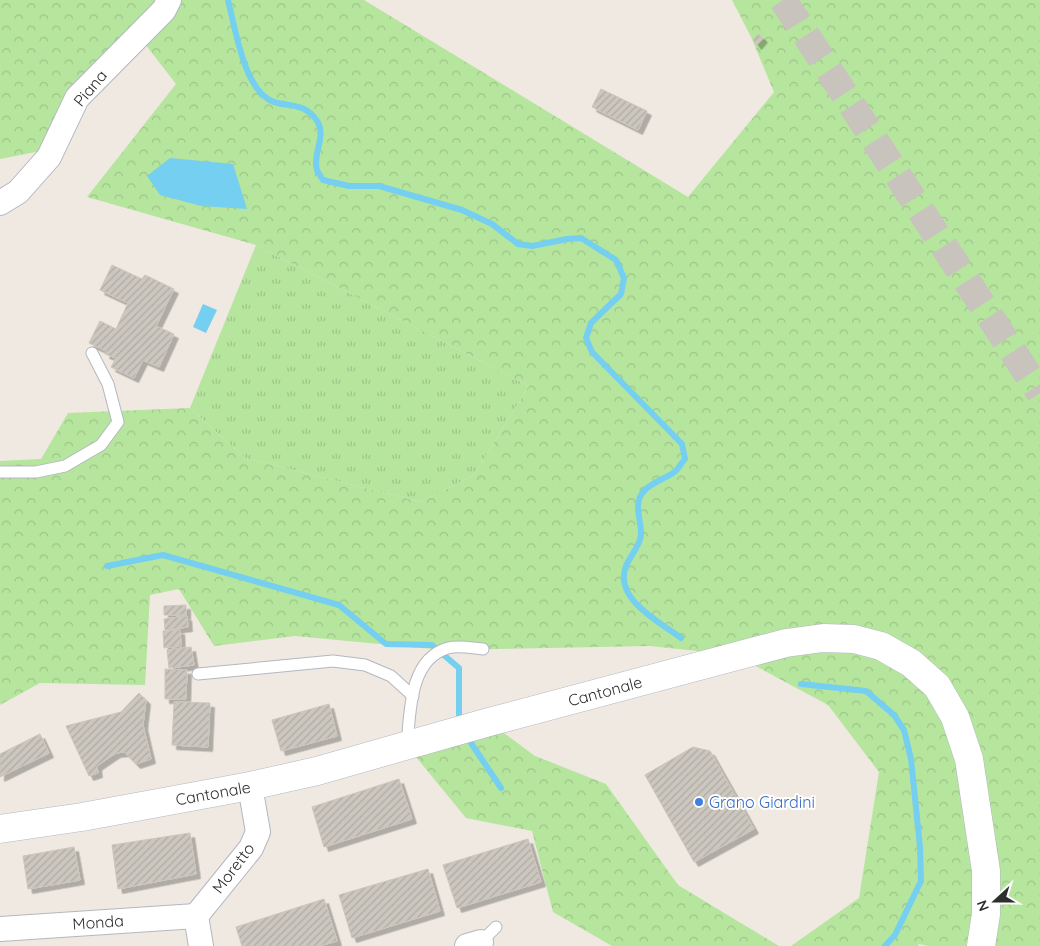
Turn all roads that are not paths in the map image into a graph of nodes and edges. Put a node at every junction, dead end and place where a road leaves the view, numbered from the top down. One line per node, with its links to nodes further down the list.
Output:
1 (169, 0): 2 (street, Piana)
2 (0, 203)
3 (92, 353): 4 (lane)
4 (0, 472)
5 (483, 649): 7 (lane)
6 (198, 674): 7 (lane)
7 (413, 696): 8 (lane)
8 (407, 746): 9 (street, Cantonale); 14 (street, Cantonale)
9 (250, 786): 10 (street, Cantonale); 11 (street, Moretto)
10 (0, 829)
11 (196, 916): 12 (street, Monda); 13 (street)
12 (0, 929)
13 (201, 946)
14 (982, 946)

